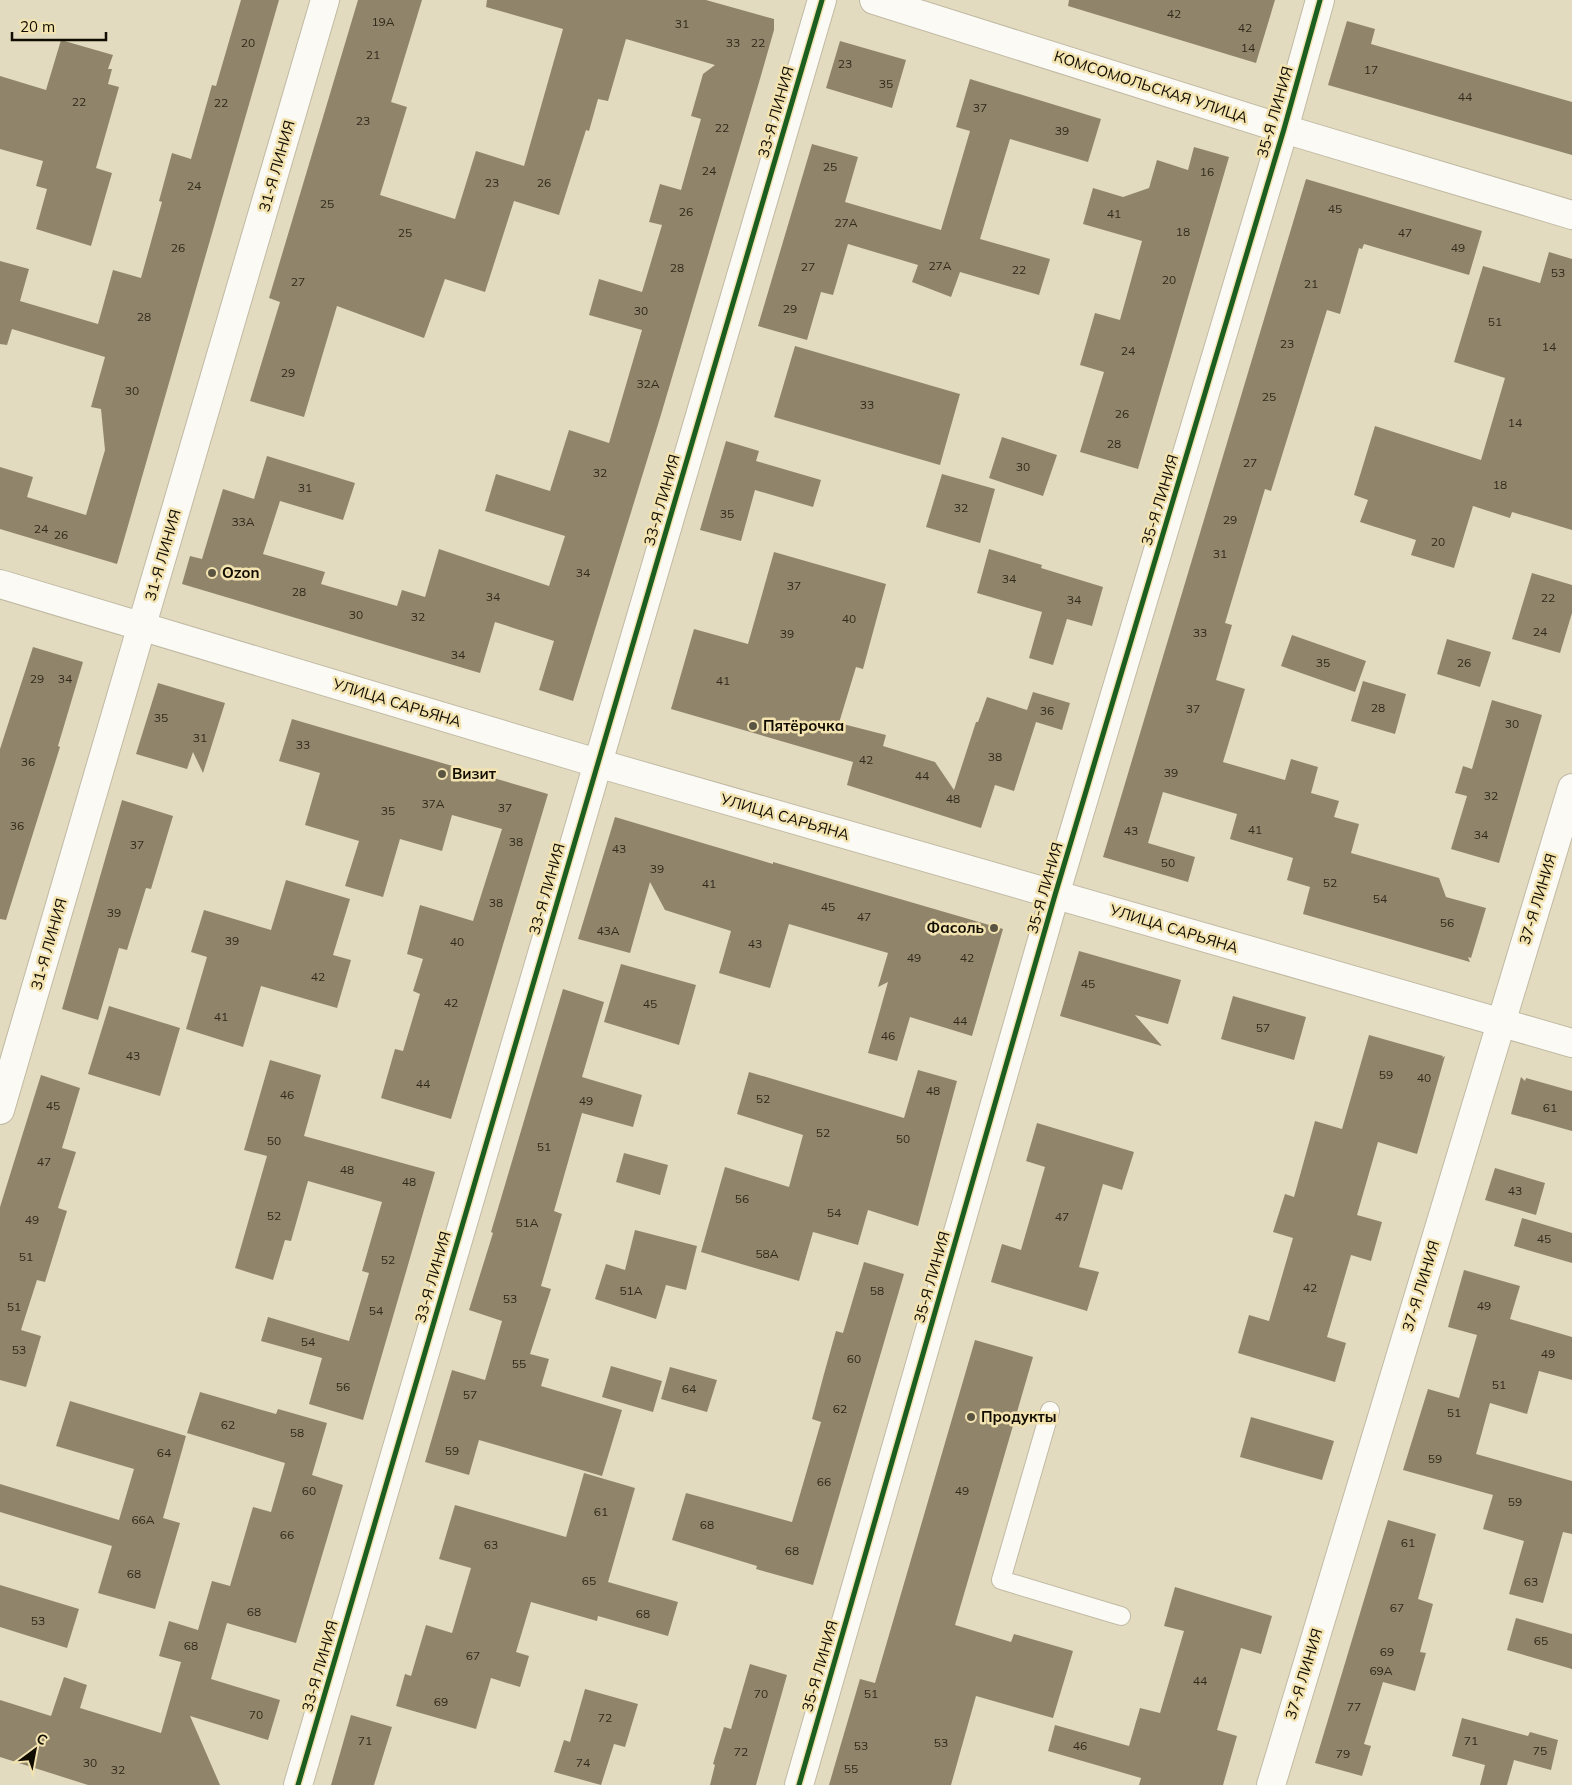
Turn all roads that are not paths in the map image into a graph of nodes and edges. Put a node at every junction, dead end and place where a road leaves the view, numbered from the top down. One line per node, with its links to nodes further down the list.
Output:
1 (325, 0): 8 (street, 31-Я ЛИНИЯ)
2 (822, 0): 9 (street, 33-Я ЛИНИЯ)
3 (874, 0): 5 (street, КОМСОМОЛЬСКАЯ УЛИЦА)
4 (1320, 0): 5 (street, 35-Я ЛИНИЯ)
5 (1284, 129): 6 (street, КОМСОМОЛЬСКАЯ УЛИЦА); 11 (street, 35-Я ЛИНИЯ)
6 (1572, 215)
7 (0, 584): 8 (street, УЛИЦА САРЬЯНА)
8 (142, 626): 9 (street, УЛИЦА САРЬЯНА); 14 (street, 31-Я ЛИНИЯ)
9 (597, 763): 11 (street, УЛИЦА САРЬЯНА); 17 (street, 33-Я ЛИНИЯ)
10 (1572, 788): 12 (street, 37-Я ЛИНИЯ)
11 (1055, 895): 12 (street, УЛИЦА САРЬЯНА); 18 (street, 35-Я ЛИНИЯ)
12 (1501, 1023): 13 (street, УЛИЦА САРЬЯНА); 19 (street, 37-Я ЛИНИЯ)
13 (1572, 1044)
14 (0, 1110)
15 (1050, 1411): 16 (lane)
16 (1121, 1616)
17 (298, 1785)
18 (799, 1785)
19 (1271, 1785)

